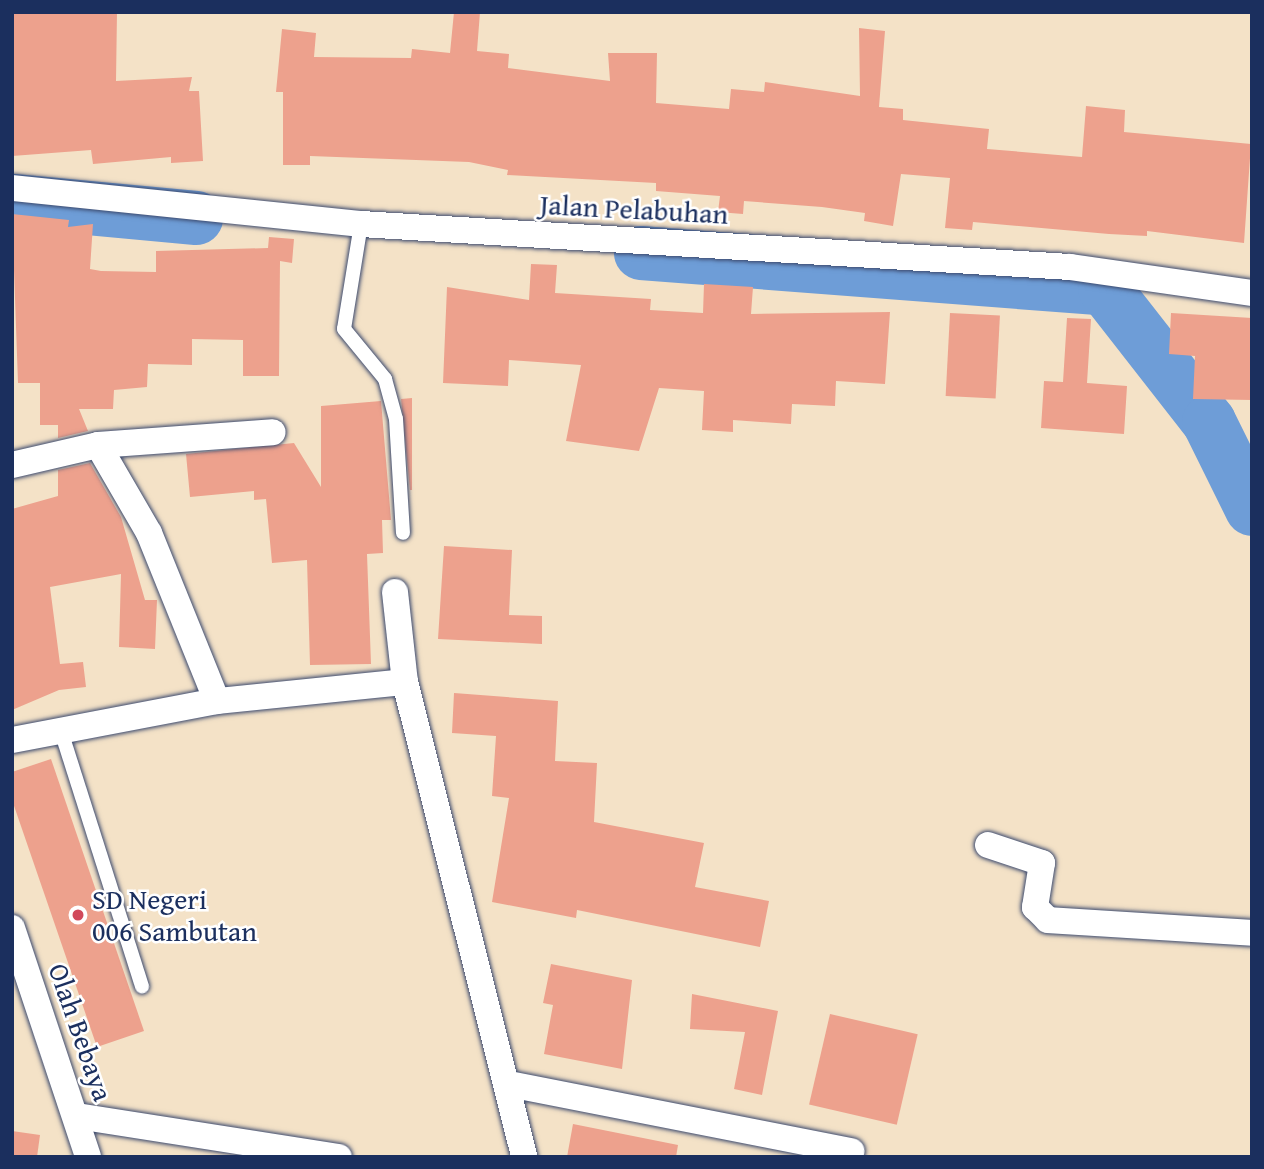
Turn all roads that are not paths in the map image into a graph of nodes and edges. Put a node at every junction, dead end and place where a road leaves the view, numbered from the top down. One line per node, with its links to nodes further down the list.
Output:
1 (12, 188): 2 (street, Jalan Pelabuhan)
2 (361, 229): 3 (street, Jalan Pelabuhan); 7 (lane)
3 (1252, 293)
4 (273, 432): 5 (street)
5 (98, 445): 6 (street); 10 (street)
6 (12, 464)
7 (403, 533)
8 (395, 592): 9 (street)
9 (405, 682): 10 (street); 17 (street)
10 (217, 701): 11 (street)
11 (61, 731): 12 (street); 16 (lane)
12 (12, 740)
13 (988, 845): 15 (street)
14 (12, 928): 18 (street, Olah Bebaya)
15 (1252, 933)
16 (142, 986)
17 (509, 1084): 19 (street); 22 (street)
18 (77, 1116): 20 (street, Olah Bebaya); 21 (street)
19 (852, 1151)
20 (88, 1157)
21 (339, 1157)
22 (524, 1157)

